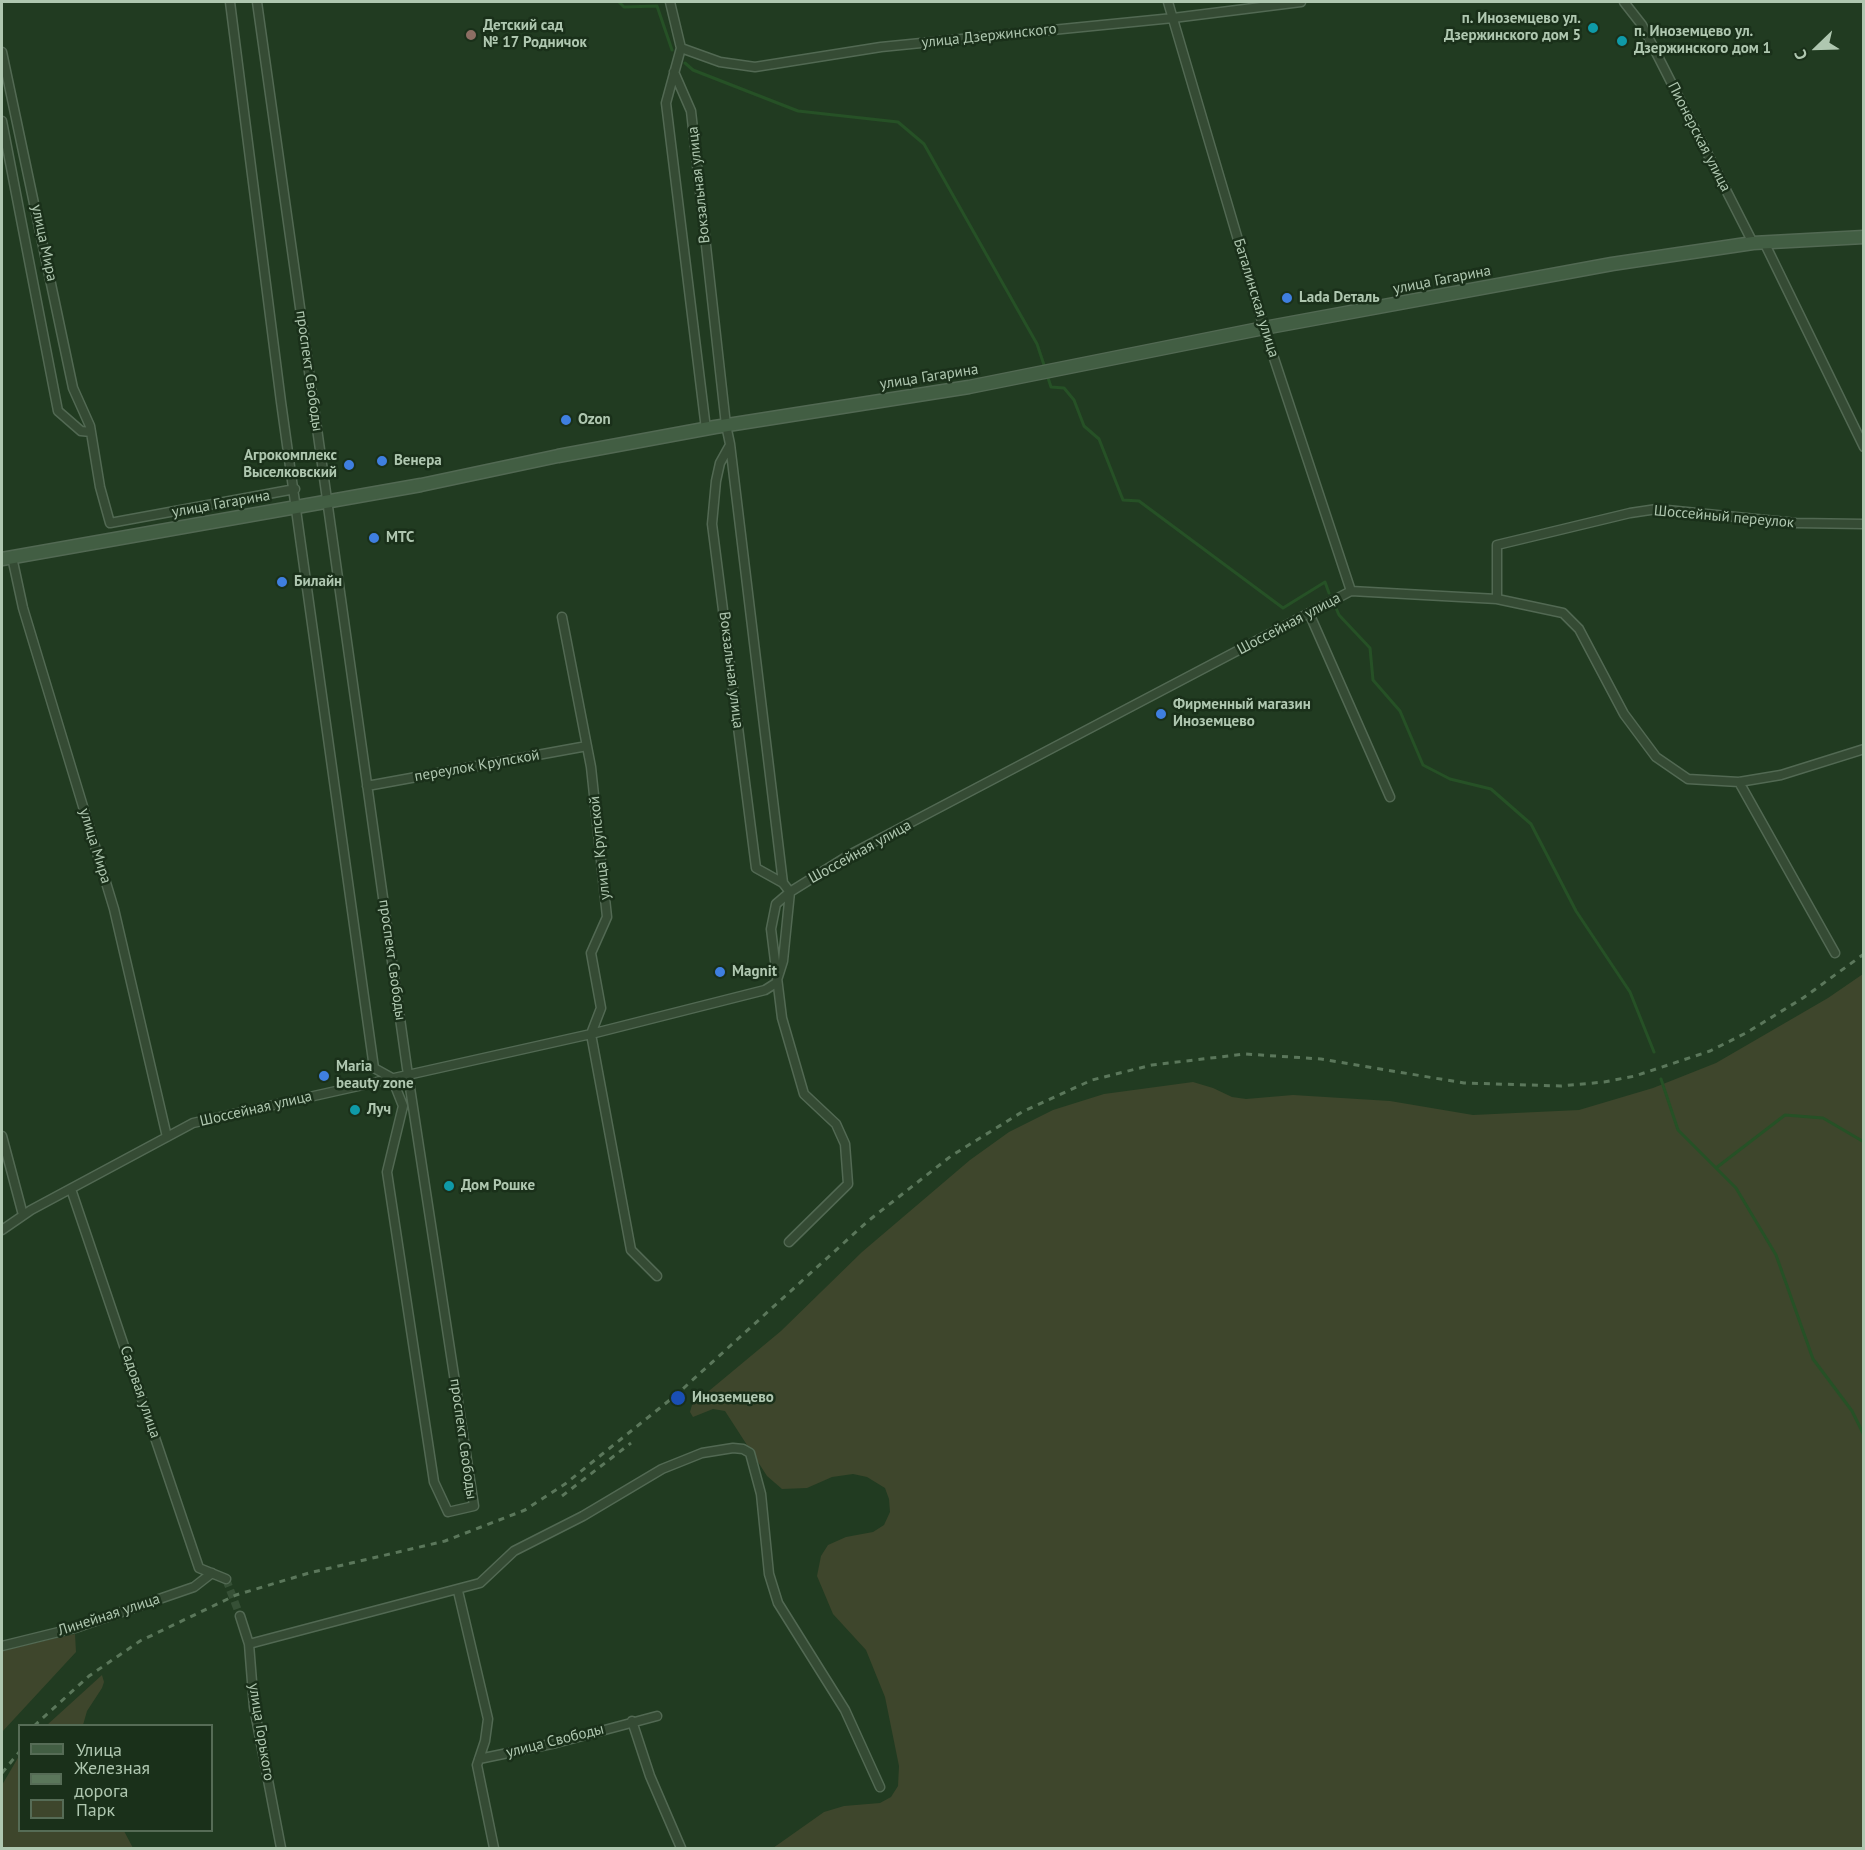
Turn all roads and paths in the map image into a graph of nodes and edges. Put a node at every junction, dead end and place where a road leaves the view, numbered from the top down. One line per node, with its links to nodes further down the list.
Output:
1 (230, 2): 20 (street, проспект Свободы)
2 (257, 2): 21 (street, проспект Свободы)
3 (670, 2): 8 (street, Вокзальная улица)
4 (1168, 2): 7 (street, Баталинская улица)
5 (1301, 2): 7 (street, улица Дзержинского)
6 (1624, 2): 13 (street, Пионерская улица)
7 (1173, 18): 8 (street, улица Дзержинского); 14 (street, Баталинская улица)
8 (681, 48): 10 (street, Вокзальная улица)
9 (2, 52): 17 (street, улица Мира)
10 (674, 72): 15 (street, Вокзальная улица); 16 (street, Вокзальная улица)
11 (2, 121): 17 (street, улица Мира)
12 (1863, 237): 13 (main road, улица Гагарина)
13 (1759, 243): 14 (main road, улица Гагарина); 19 (street, Пионерская улица)
14 (1264, 328): 15 (main road, улица Гагарина); 25 (street, Баталинская улица)
15 (726, 425): 16 (main road, улица Гагарина); 18 (street, Вокзальная улица)
16 (706, 429): 21 (main road, улица Гагарина)
17 (91, 432): 20 (street, улица Мира)
18 (730, 444): 34 (street, Вокзальная улица); 34 (street, Вокзальная улица)
19 (1863, 447)
20 (295, 489): 22 (street, проспект Свободы)
21 (327, 500): 22 (main road, улица Гагарина); 32 (street, проспект Свободы)
22 (297, 506): 24 (main road, улица Гагарина); 40 (street, проспект Свободы)
23 (1863, 524): 26 (street, Шоссейный переулок)
24 (7, 558): 42 (street, улица Мира)
25 (1351, 591): 26 (street, Шоссейная улица); 27 (street, Шоссейная улица)
26 (1497, 599): 31 (street, Шоссейная улица)
27 (1309, 613): 33 (street); 35 (street, Шоссейная улица)
28 (562, 617): 29 (street, улица Крупской)
29 (587, 746): 32 (street, переулок Крупской); 38 (street, улица Крупской)
30 (1863, 748): 31 (street, Шоссейная улица)
31 (1738, 782): 36 (street)
32 (367, 786): 39 (street, проспект Свободы)
33 (1390, 797)
34 (783, 883): 35 (street, Вокзальная улица)
35 (790, 892): 37 (street); 37 (street)
36 (1835, 953)
37 (776, 983): 38 (street, Шоссейная улица); 46 (street)
38 (591, 1034): 39 (street, Шоссейная улица); 47 (street)
39 (409, 1074): 40 (street, Шоссейная улица); 40 (street, проспект Свободы)
40 (392, 1078): 42 (street, Шоссейная улица)
41 (2, 1136): 44 (street)
42 (167, 1137): 43 (street, Шоссейная улица)
43 (71, 1189): 44 (street, Шоссейная улица); 48 (street, Садовая улица)
44 (23, 1215): 45 (street, Шоссейная улица)
45 (2, 1230)
46 (789, 1242)
47 (657, 1276)
48 (212, 1573): 49 (street, Садовая улица); 53 (street, Линейная улица)
49 (226, 1579)
50 (458, 1591): 52 (street); 56 (street); 57 (street)
51 (240, 1616): 52 (street, улица Горького)
52 (249, 1644): 58 (street, улица Горького)
53 (2, 1646)
54 (657, 1716): 55 (street, улица Свободы)
55 (632, 1721): 56 (street, улица Свободы); 60 (street)
56 (478, 1759): 59 (street)
57 (880, 1787)
58 (281, 1848)
59 (494, 1848)
60 (681, 1848)

